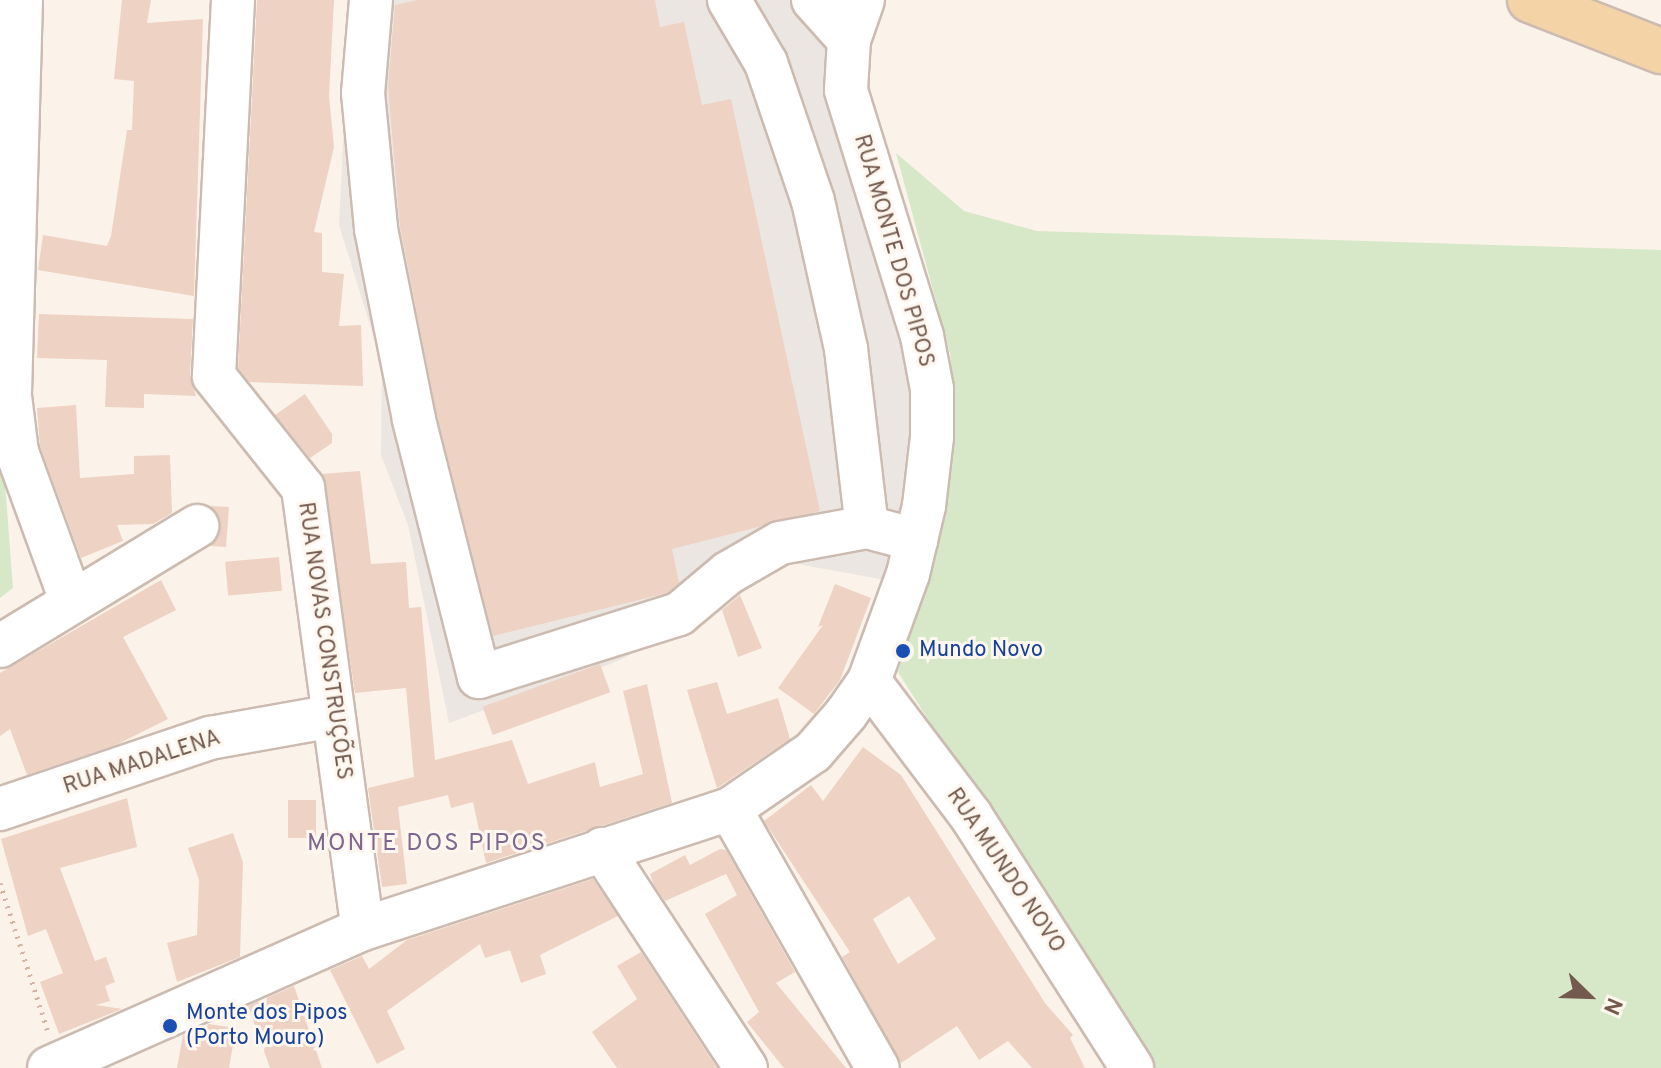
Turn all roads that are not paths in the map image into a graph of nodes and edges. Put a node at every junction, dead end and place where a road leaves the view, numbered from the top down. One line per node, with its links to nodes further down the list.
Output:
1 (21, 0): 13 (street)
2 (233, 0): 16 (street, RUA NOVAS CONSTRUÇÕES)
3 (371, 0): 11 (street)
4 (729, 0): 11 (street)
5 (813, 0): 8 (street)
6 (863, 0): 8 (street, RUA MONTE DOS PIPOS)
7 (1530, 0): 9 (main road)
8 (849, 40): 12 (street, RUA MONTE DOS PIPOS)
9 (1661, 51)
10 (197, 526): 13 (street)
11 (867, 527): 12 (street)
12 (916, 540): 15 (street, RUA MONTE DOS PIPOS)
13 (71, 600): 14 (street)
14 (0, 646)
15 (869, 681): 18 (street, RUA MONTE DOS PIPOS); 25 (street, RUA MUNDO NOVO)
16 (333, 716): 17 (street, RUA MADALENA); 20 (street, RUA NOVAS CONSTRUÇÕES)
17 (0, 809)
18 (730, 809): 19 (street, RUA MONTE DOS PIPOS); 24 (street)
19 (602, 849): 20 (street, RUA MONTE DOS PIPOS); 23 (street)
20 (363, 929): 21 (street, RUA MONTE DOS PIPOS)
21 (109, 1056): 22 (street, RUA MONTE DOS PIPOS)
22 (54, 1066)
23 (746, 1068)
24 (878, 1068)
25 (1132, 1068)

